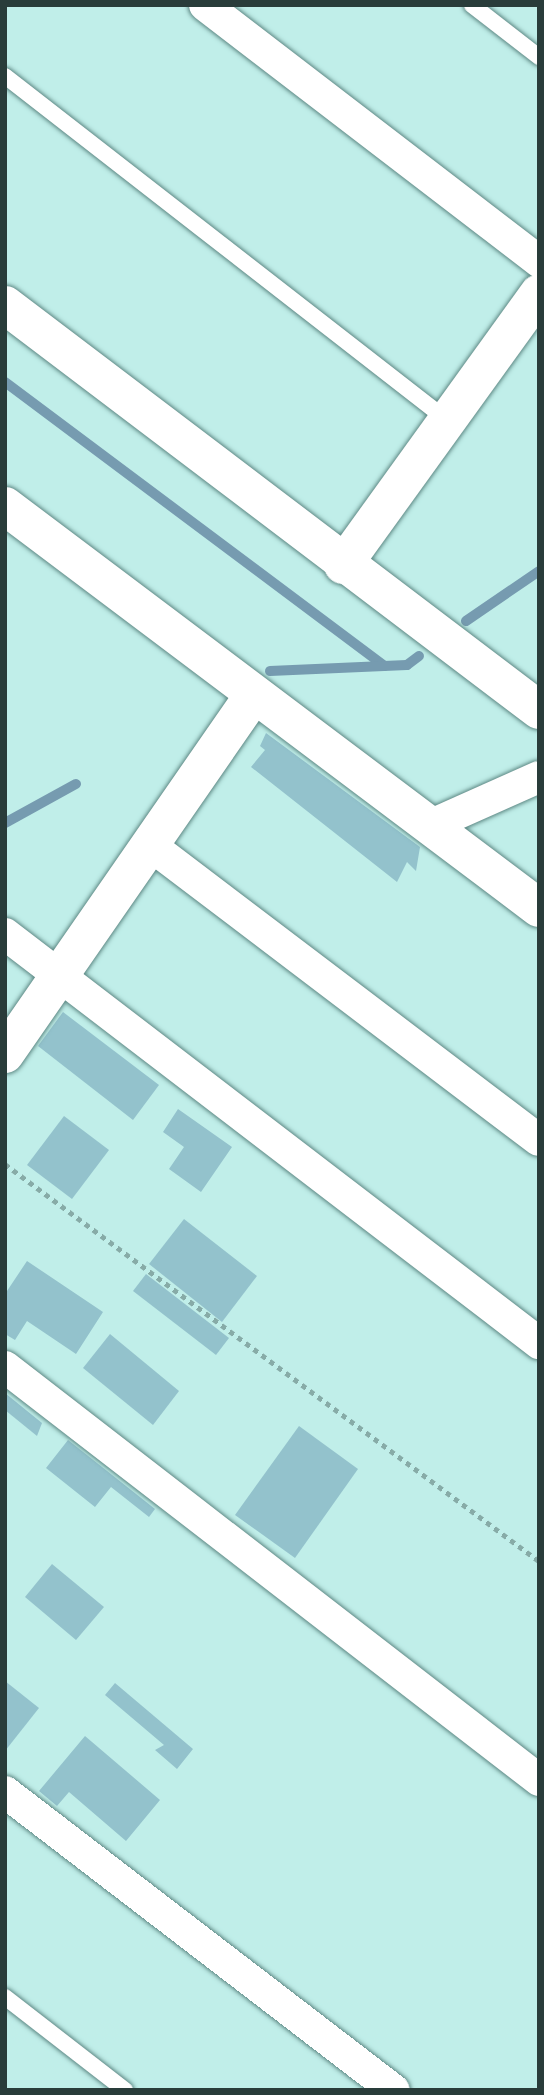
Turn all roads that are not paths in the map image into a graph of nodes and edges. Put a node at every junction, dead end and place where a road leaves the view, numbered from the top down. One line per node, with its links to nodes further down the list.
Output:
1 (205, 5): 5 (street)
2 (472, 5): 3 (lane)
3 (539, 57)
4 (5, 76): 8 (lane)
5 (539, 261)
6 (539, 293): 8 (street)
7 (5, 305): 10 (street)
8 (447, 420): 10 (street)
9 (5, 506): 11 (street)
10 (343, 565): 12 (street)
11 (254, 695): 14 (street); 15 (street)
12 (539, 710)
13 (539, 777): 14 (street)
14 (429, 826): 16 (street)
15 (150, 845): 18 (street); 20 (street)
16 (539, 908)
17 (5, 934): 18 (street)
18 (60, 975): 19 (street); 21 (street)
19 (5, 1054)
20 (539, 1140)
21 (539, 1343)
22 (5, 1367): 23 (street)
23 (539, 1780)
24 (5, 1792): 27 (street)
25 (5, 1997): 26 (lane)
26 (124, 2090)
27 (394, 2090)

